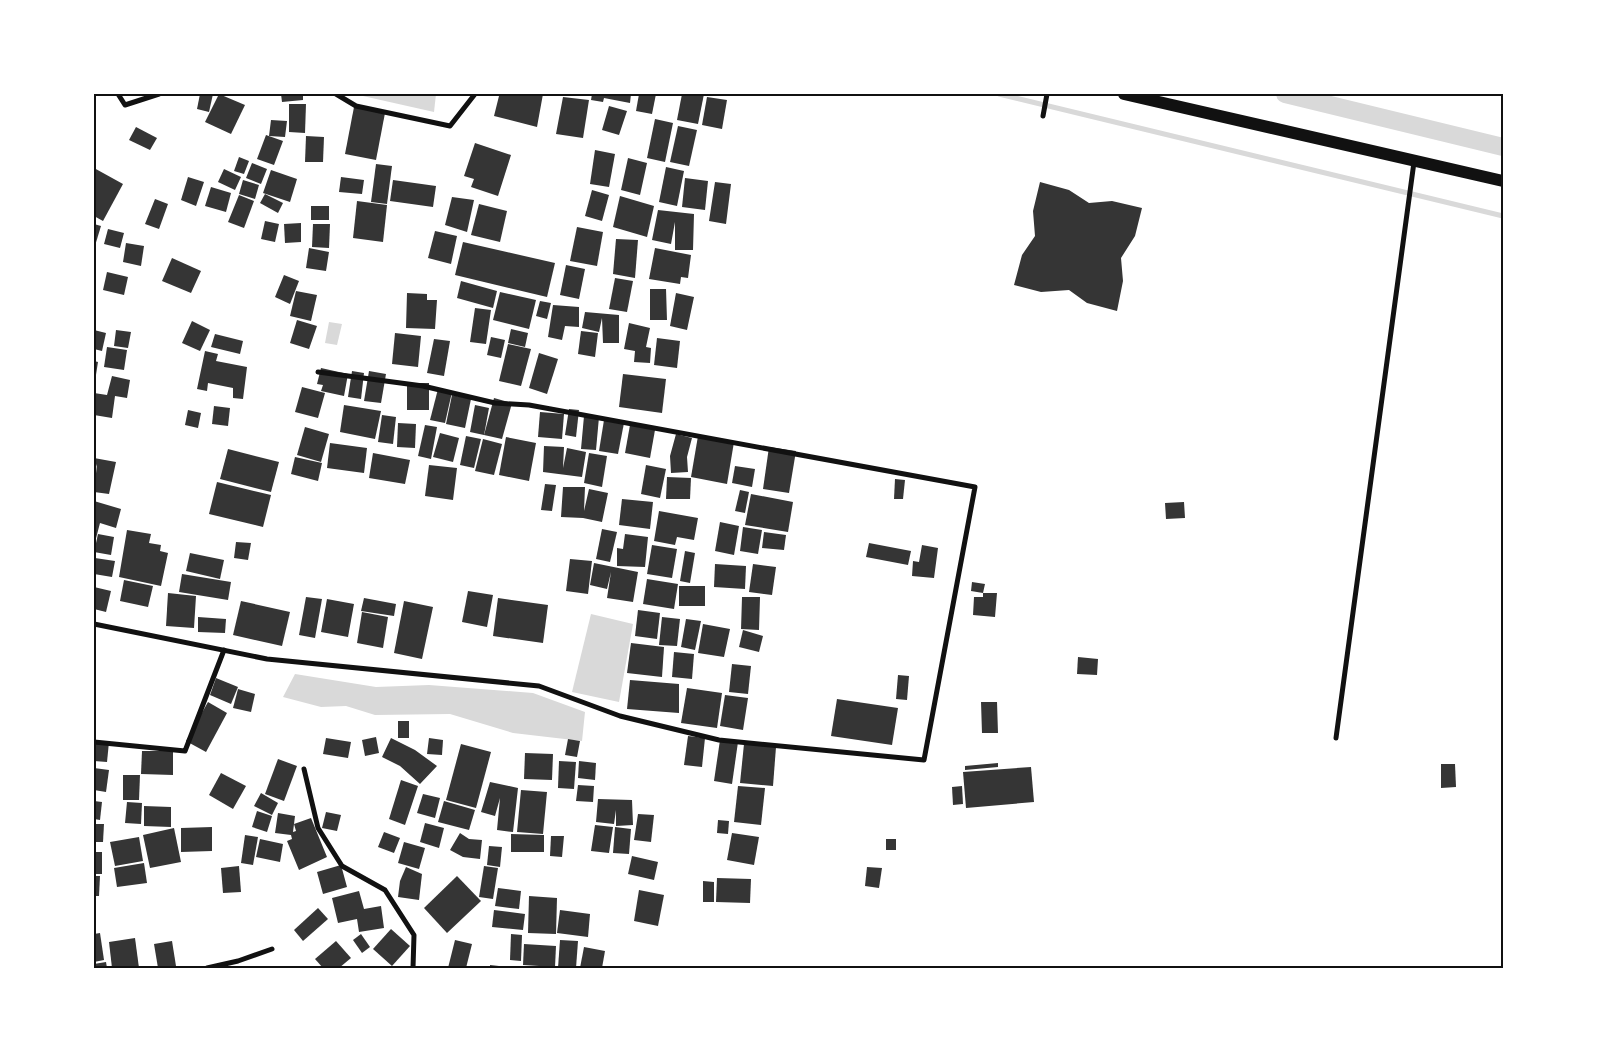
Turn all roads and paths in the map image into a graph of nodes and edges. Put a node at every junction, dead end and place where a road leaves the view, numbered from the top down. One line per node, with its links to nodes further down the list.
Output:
1 (118, 94): 2 (street)
2 (159, 94)
3 (336, 94): 4 (street)
4 (475, 94)
5 (1047, 94): 7 (street)
6 (1124, 94): 8 (main road)
7 (1043, 116)
8 (1414, 161): 9 (main road); 13 (street)
9 (1503, 181)
10 (318, 372): 12 (street)
11 (94, 624): 12 (street)
12 (224, 650): 14 (street)
13 (1336, 738)
14 (94, 742)
15 (304, 769): 18 (street)
16 (272, 949): 17 (street)
17 (208, 968)
18 (413, 968)

